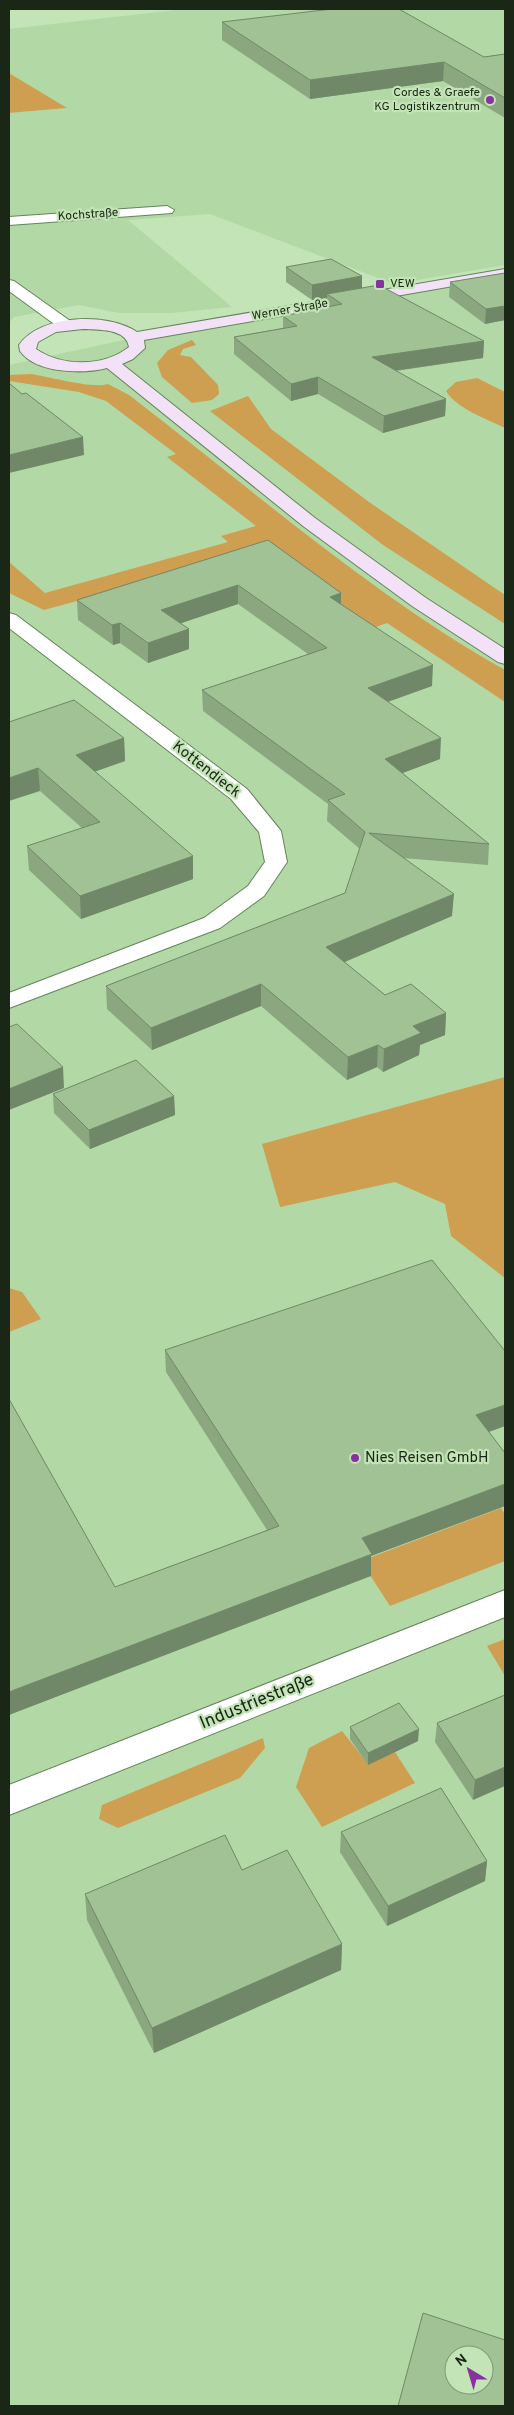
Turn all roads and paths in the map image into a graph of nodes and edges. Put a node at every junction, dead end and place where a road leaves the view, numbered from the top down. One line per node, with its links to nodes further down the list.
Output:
1 (167, 210): 2 (street, Kochstraße)
2 (9, 221)
3 (505, 273): 6 (main road, Werner Straße)
4 (9, 284): 5 (street)
5 (67, 326): 6 (main road); 7 (main road)
6 (134, 337): 7 (main road)
7 (112, 363): 9 (main road)
8 (9, 619): 10 (street, Kottendieck)
9 (505, 658)
10 (9, 1001)
11 (505, 1603): 12 (street, Industriestraße)
12 (9, 1800)

